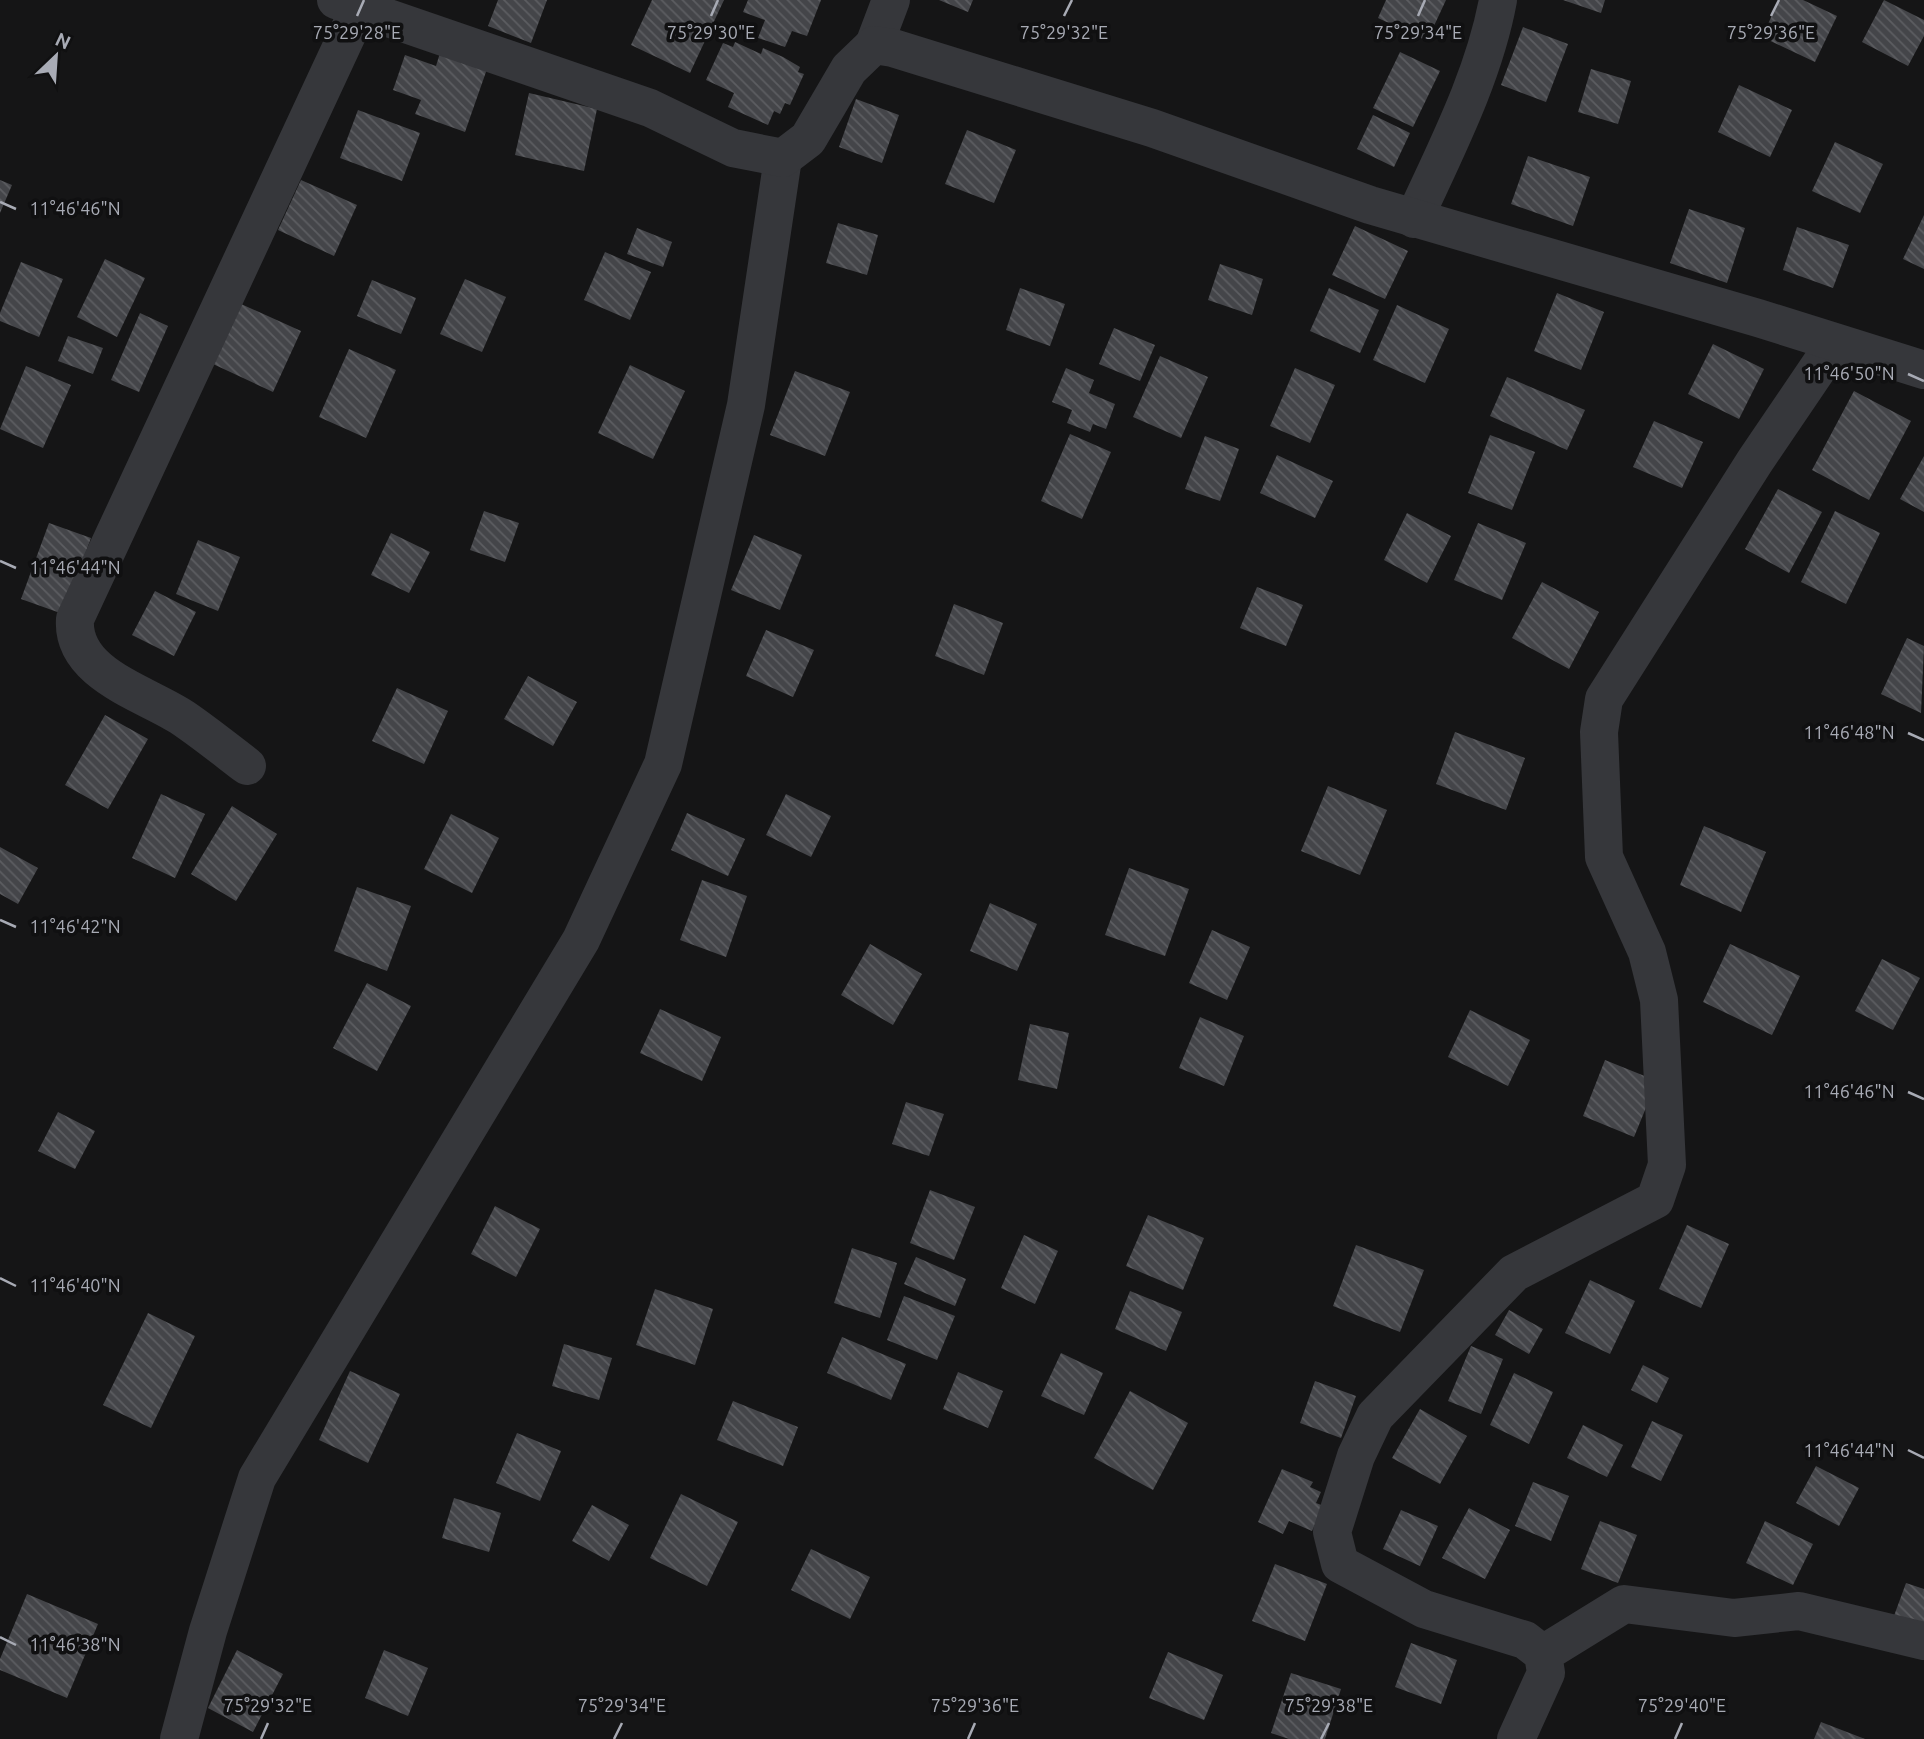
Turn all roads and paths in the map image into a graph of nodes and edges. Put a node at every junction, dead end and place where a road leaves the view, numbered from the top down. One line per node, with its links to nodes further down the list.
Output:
1 (891, 0): 4 (street)
2 (1498, 0): 6 (street)
3 (348, 5): 5 (street); 9 (street)
4 (874, 45): 5 (street); 6 (street)
5 (783, 158): 12 (street)
6 (1414, 219): 7 (street)
7 (1835, 343): 8 (street); 11 (street)
8 (1924, 370)
9 (247, 766)
10 (1924, 1641): 11 (street)
11 (1543, 1654): 13 (street)
12 (179, 1739)
13 (1516, 1739)

